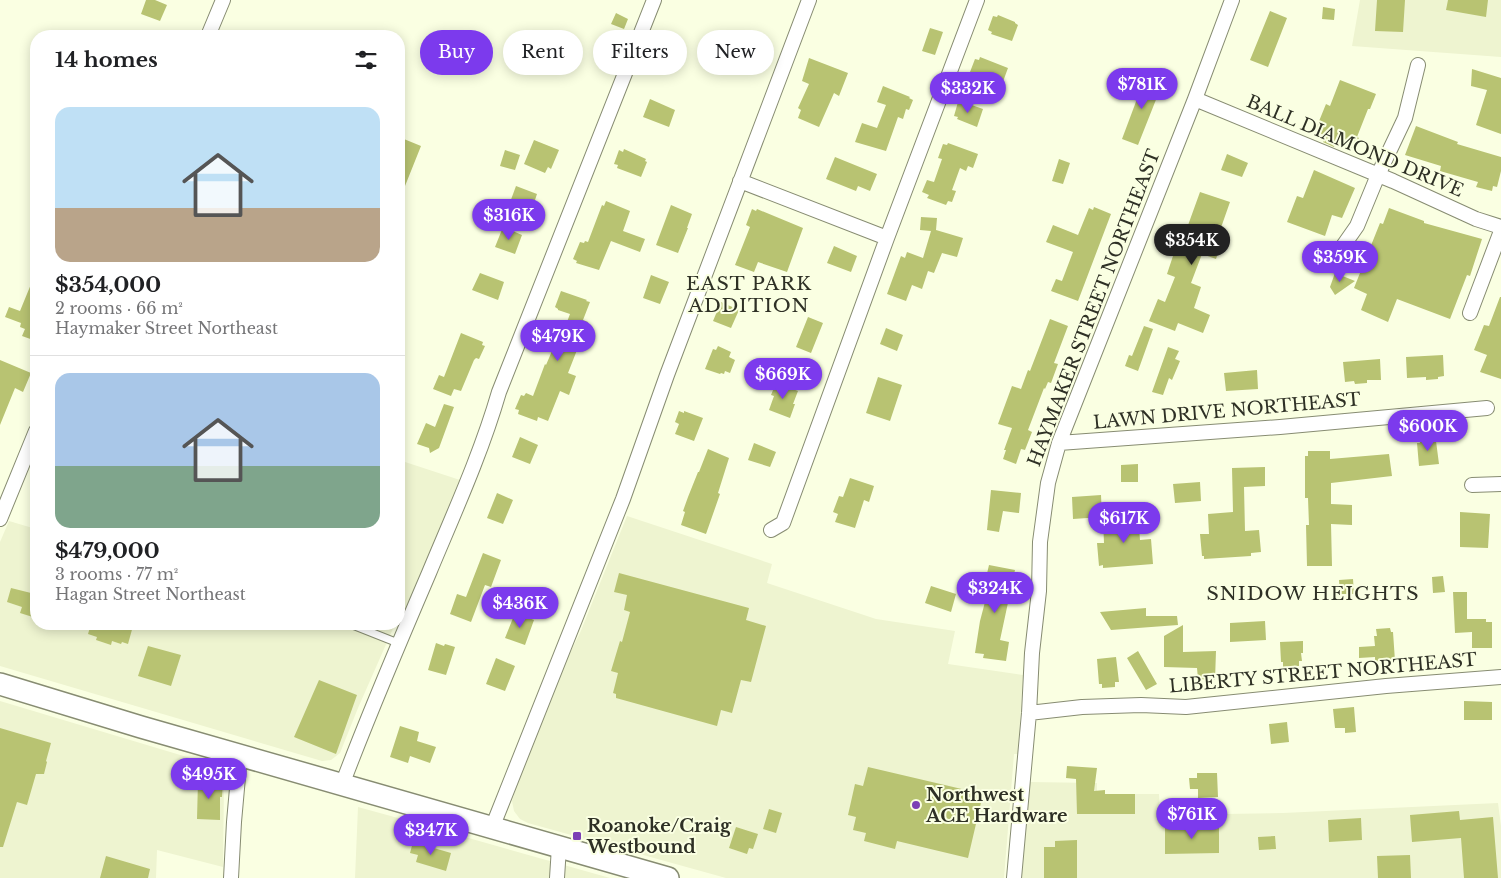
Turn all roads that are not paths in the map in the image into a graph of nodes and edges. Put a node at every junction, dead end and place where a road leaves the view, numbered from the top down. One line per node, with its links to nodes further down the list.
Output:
1 (223, 0): 6 (street)
2 (654, 0): 23 (street)
3 (809, 0): 10 (street)
4 (977, 0): 13 (street)
5 (1232, 0): 8 (street, HAYMAKER STREET NORTHEAST)
6 (210, 30)
7 (1418, 65): 9 (street)
8 (1195, 99): 9 (street, BALL DIAMOND DRIVE); 17 (street, HAYMAKER STREET NORTHEAST)
9 (1378, 175): 11 (street, BALL DIAMOND DRIVE); 14 (street)
10 (740, 181): 13 (street); 32 (street)
11 (1501, 227)
12 (1501, 231): 15 (street)
13 (887, 238): 22 (street)
14 (1336, 256)
15 (1470, 313)
16 (1487, 408): 17 (street, LAWN DRIVE NORTHEAST)
17 (1059, 443): 29 (street, HAYMAKER STREET NORTHEAST)
18 (30, 446): 21 (street)
19 (1501, 484): 20 (street)
20 (1472, 485)
21 (0, 519)
22 (771, 530)
23 (405, 627)
24 (365, 630): 26 (lane)
25 (404, 630): 26 (street)
26 (398, 643): 31 (street)
27 (1501, 678): 29 (street, LIBERTY STREET NORTHEAST)
28 (0, 684): 30 (main road)
29 (1029, 713): 37 (street, HAYMAKER STREET NORTHEAST)
30 (240, 755): 31 (main road); 34 (street)
31 (342, 785): 32 (main road)
32 (492, 828): 33 (main road)
33 (558, 847): 35 (street); 36 (main road)
34 (231, 878)
35 (557, 878)
36 (668, 878)
37 (1014, 878)

